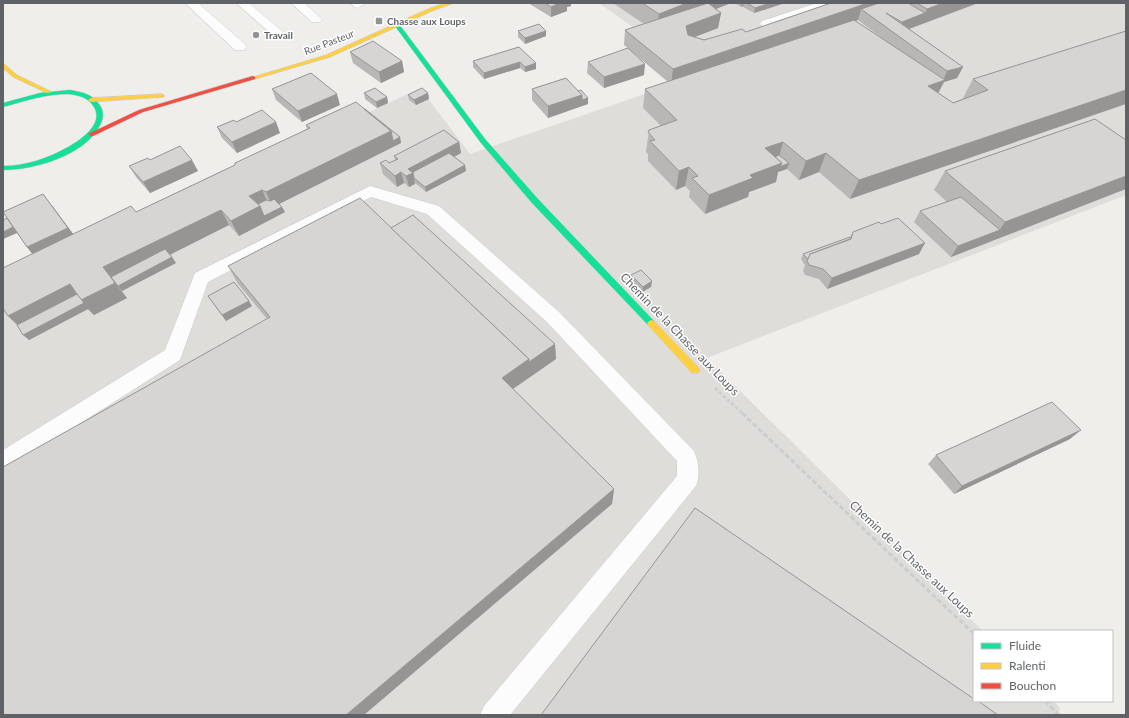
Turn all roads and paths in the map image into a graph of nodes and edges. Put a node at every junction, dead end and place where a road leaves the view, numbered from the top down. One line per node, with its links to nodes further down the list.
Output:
1 (191, 3): 10 (lane)
2 (242, 3): 9 (lane)
3 (297, 3): 6 (lane)
4 (451, 3): 8 (street, Rue Pasteur)
5 (829, 3): 7 (lane)
6 (316, 19)
7 (766, 24)
8 (397, 25): 12 (street, Rue Pasteur); 18 (street, Chemin de la Chasse aux Loups)
9 (278, 33)
10 (240, 47)
11 (3, 65): 13 (street)
12 (211, 90): 14 (street, Rue Pasteur); 16 (street, Rue Pasteur)
13 (49, 92): 14 (street); 15 (street)
14 (91, 100): 16 (street)
15 (3, 105)
16 (91, 134): 17 (street)
17 (3, 168)
18 (695, 370): 20 (path, Chemin de la Chasse aux Loups)
19 (3, 461): 22 (lane)
20 (973, 633)
21 (1045, 702): 23 (path)
22 (493, 715)
23 (1059, 715)

